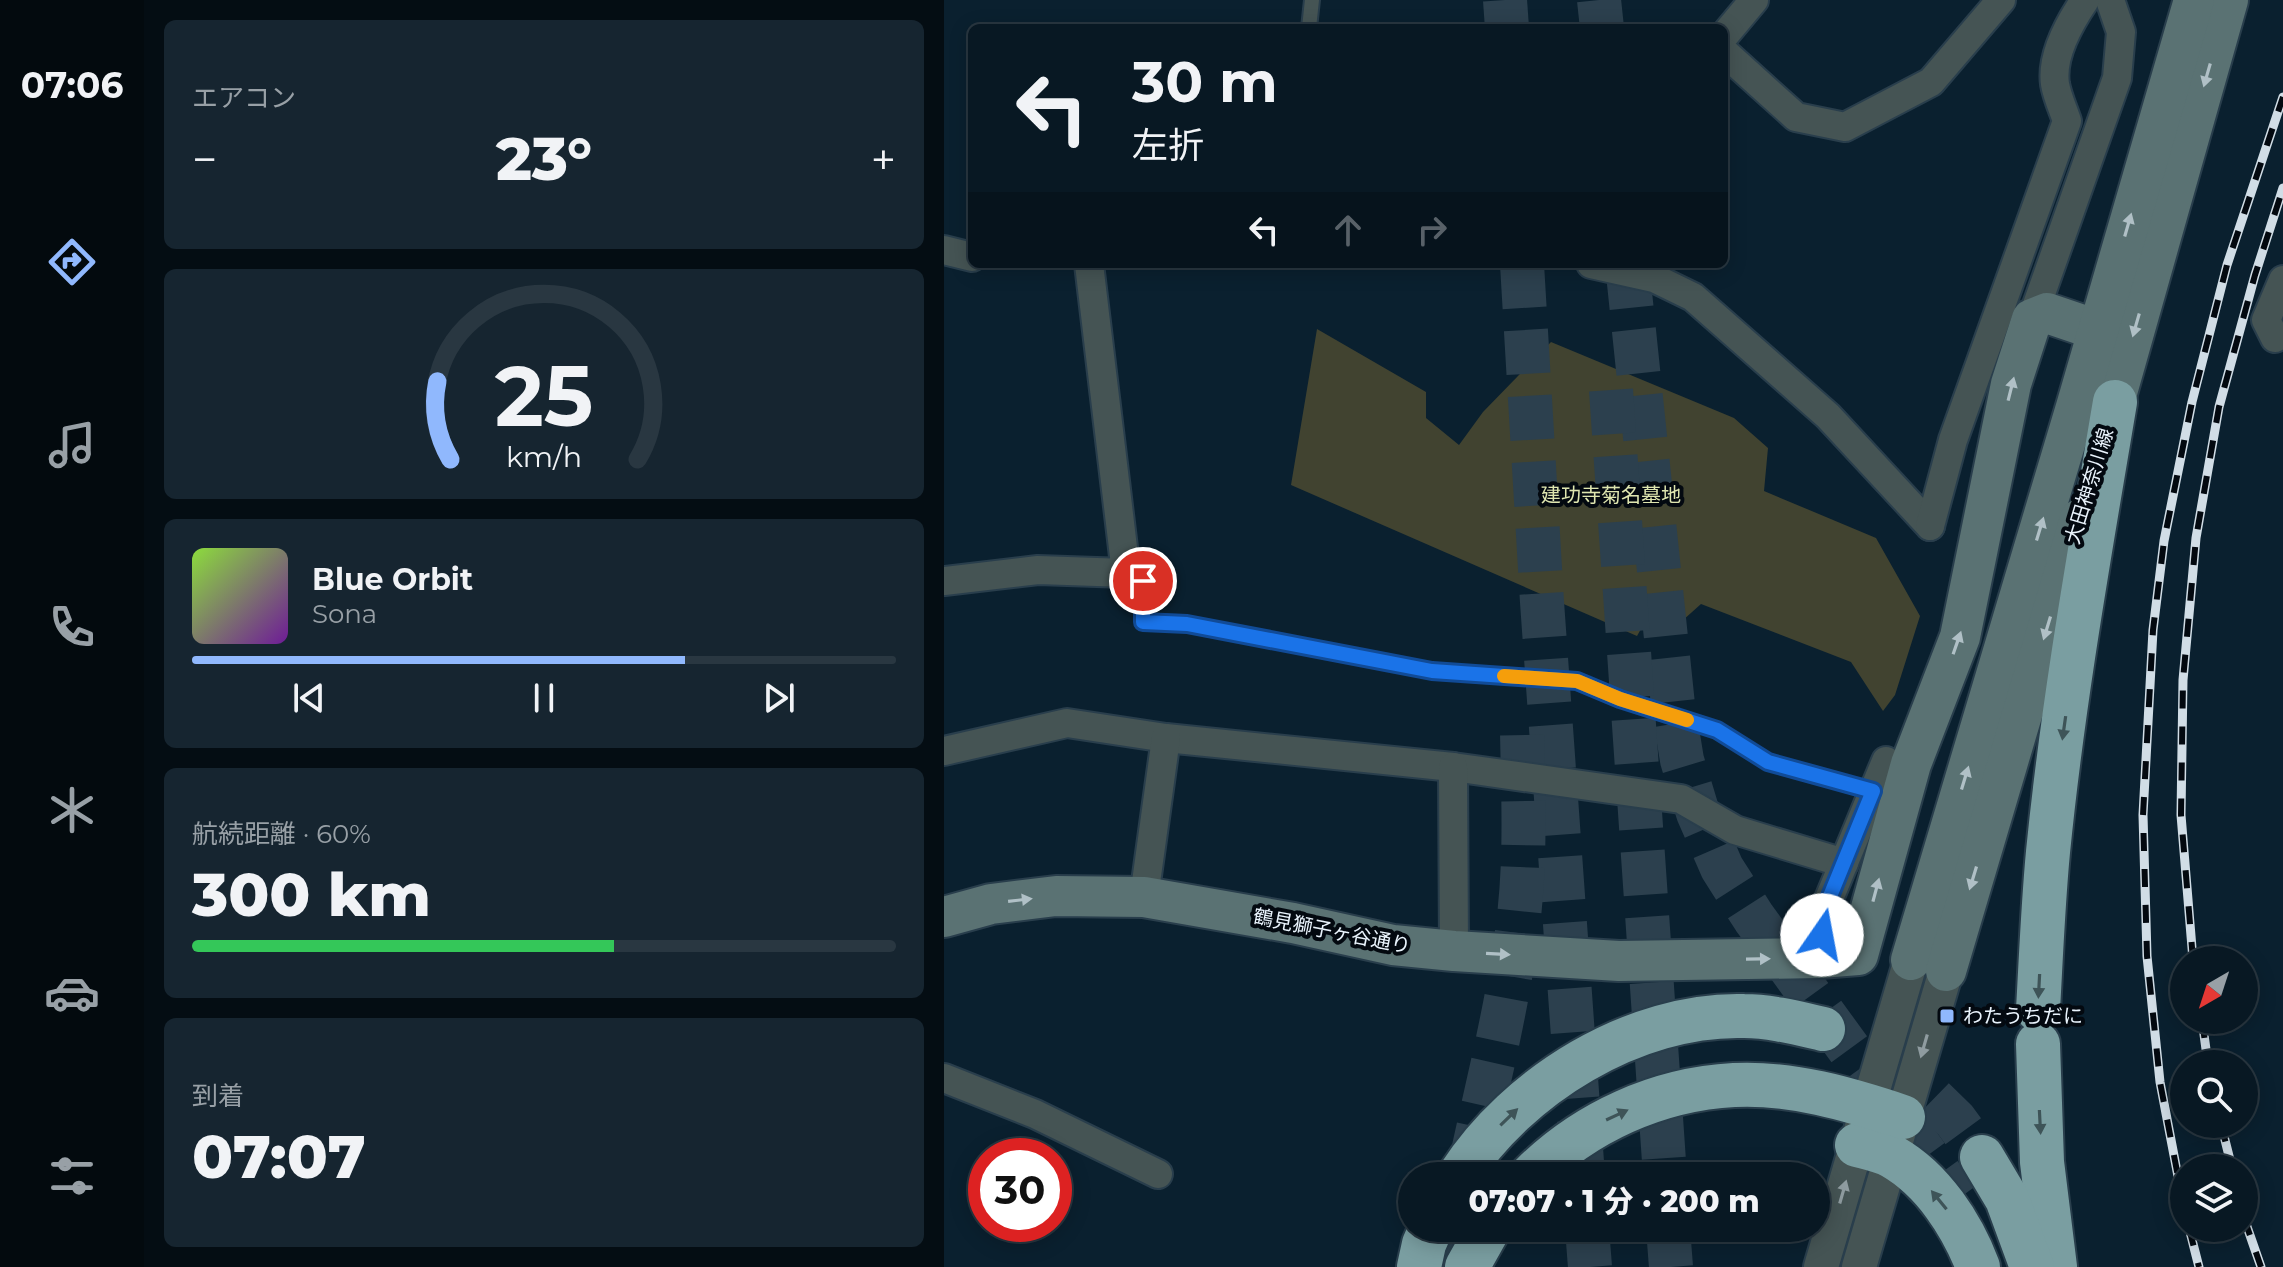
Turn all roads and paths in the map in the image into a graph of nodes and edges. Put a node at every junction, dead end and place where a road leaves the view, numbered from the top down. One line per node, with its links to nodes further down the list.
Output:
1 (1312, 0): 8 (lane)
2 (1754, 0): 9 (street)
3 (2001, 0): 10 (street)
4 (2085, 0): 14 (street)
5 (2110, 0): 16 (street)
6 (2194, 0): 17 (main road, 大田神奈川線, one-way to 6)
7 (2228, 0): 19 (main road, 大田神奈川線, one-way to 19)
8 (1309, 24)
9 (1728, 31)
10 (1728, 56)
11 (944, 250): 12 (street)
12 (968, 256)
13 (1089, 268): 20 (street)
14 (1609, 268)
15 (2283, 280): 18 (street)
16 (2032, 319): 17 (main road); 31 (main road, one-way to 16)
17 (2097, 330): 32 (main road, 大田神奈川線, one-way to 17)
18 (2275, 338)
19 (2115, 402): 32 (main road, 大田神奈川線, one-way to 32); 48 (highway, one-way to 48)
20 (1126, 573): 21 (street); 26 (lane)
21 (944, 581)
22 (1166, 738): 23 (street); 25 (street); 28 (street)
23 (944, 751)
24 (1886, 761): 26 (street)
25 (1453, 767): 27 (street); 30 (street)
26 (1873, 791): 27 (street)
27 (1844, 863): 31 (street)
28 (1144, 897): 29 (main road, 鶴見獅子ヶ谷通り, one-way to 28); 30 (main road, 鶴見獅子ヶ谷通り)
29 (944, 917)
30 (1454, 951): 31 (main road, 鶴見獅子ヶ谷通り, one-way to 31)
31 (1820, 958)
32 (1928, 965): 35 (street)
33 (1823, 1029): 37 (highway, one-way to 33)
34 (944, 1078): 39 (street)
35 (1880, 1131): 38 (highway, one-way to 35); 44 (street, one-way to 35); 45 (street); 46 (highway, one-way to 35)
36 (1982, 1157): 47 (highway)
37 (1468, 1162)
38 (1545, 1162)
39 (1158, 1174)
40 (1425, 1242): 42 (highway)
41 (1481, 1242): 43 (highway)
42 (1419, 1267)
43 (1467, 1267)
44 (1821, 1267)
45 (1859, 1267)
46 (1978, 1267)
47 (2032, 1267)
48 (2055, 1267)

